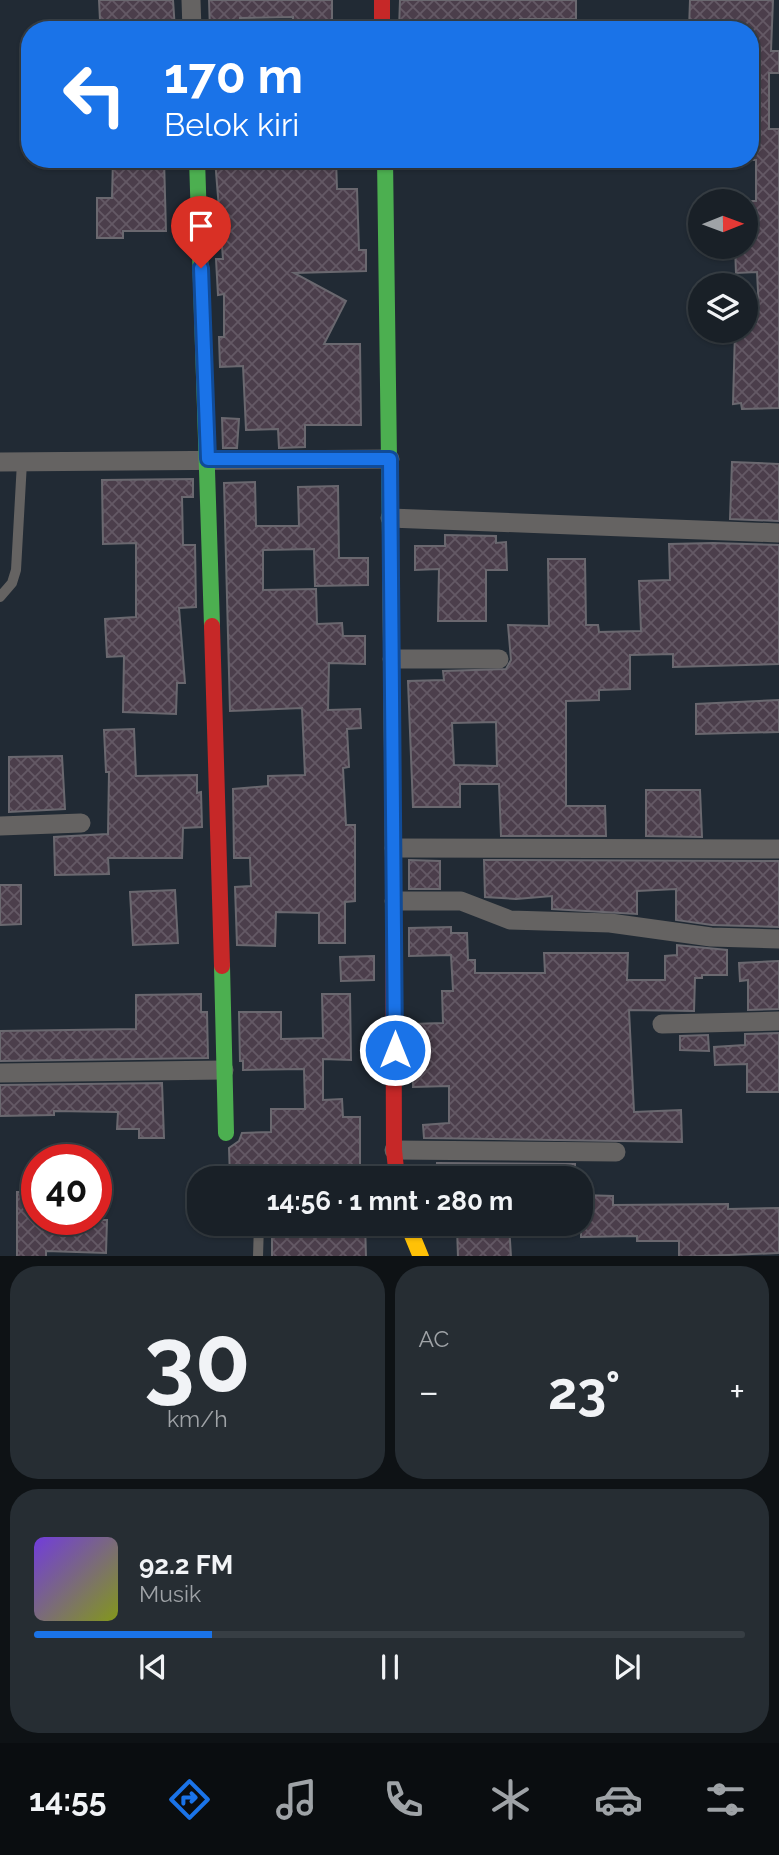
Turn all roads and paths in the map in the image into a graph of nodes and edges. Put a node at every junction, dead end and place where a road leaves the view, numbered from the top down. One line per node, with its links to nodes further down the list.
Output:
1 (191, 0): 3 (street)
2 (382, 0): 4 (street)
3 (192, 21)
4 (383, 21)
5 (197, 168): 7 (street)
6 (385, 168): 8 (street)
7 (208, 459): 8 (street); 10 (street); 24 (street)
8 (390, 459): 11 (street)
9 (0, 462): 10 (street)
10 (22, 462): 13 (lane)
11 (390, 518): 12 (street); 15 (street)
12 (779, 533)
13 (0, 597)
14 (499, 659): 15 (street)
15 (392, 660): 18 (street)
16 (81, 823): 17 (street)
17 (0, 827)
18 (394, 848): 19 (street); 20 (street)
19 (779, 849)
20 (394, 901): 21 (street); 27 (street)
21 (779, 939)
22 (779, 1021): 23 (street)
23 (662, 1024)
24 (224, 1070): 25 (street); 26 (street)
25 (0, 1073)
26 (226, 1133)
27 (394, 1150): 28 (street); 29 (street)
28 (615, 1152)
29 (396, 1166)
30 (259, 1236): 32 (lane)
31 (413, 1236): 33 (street)
32 (258, 1256)
33 (421, 1256)

